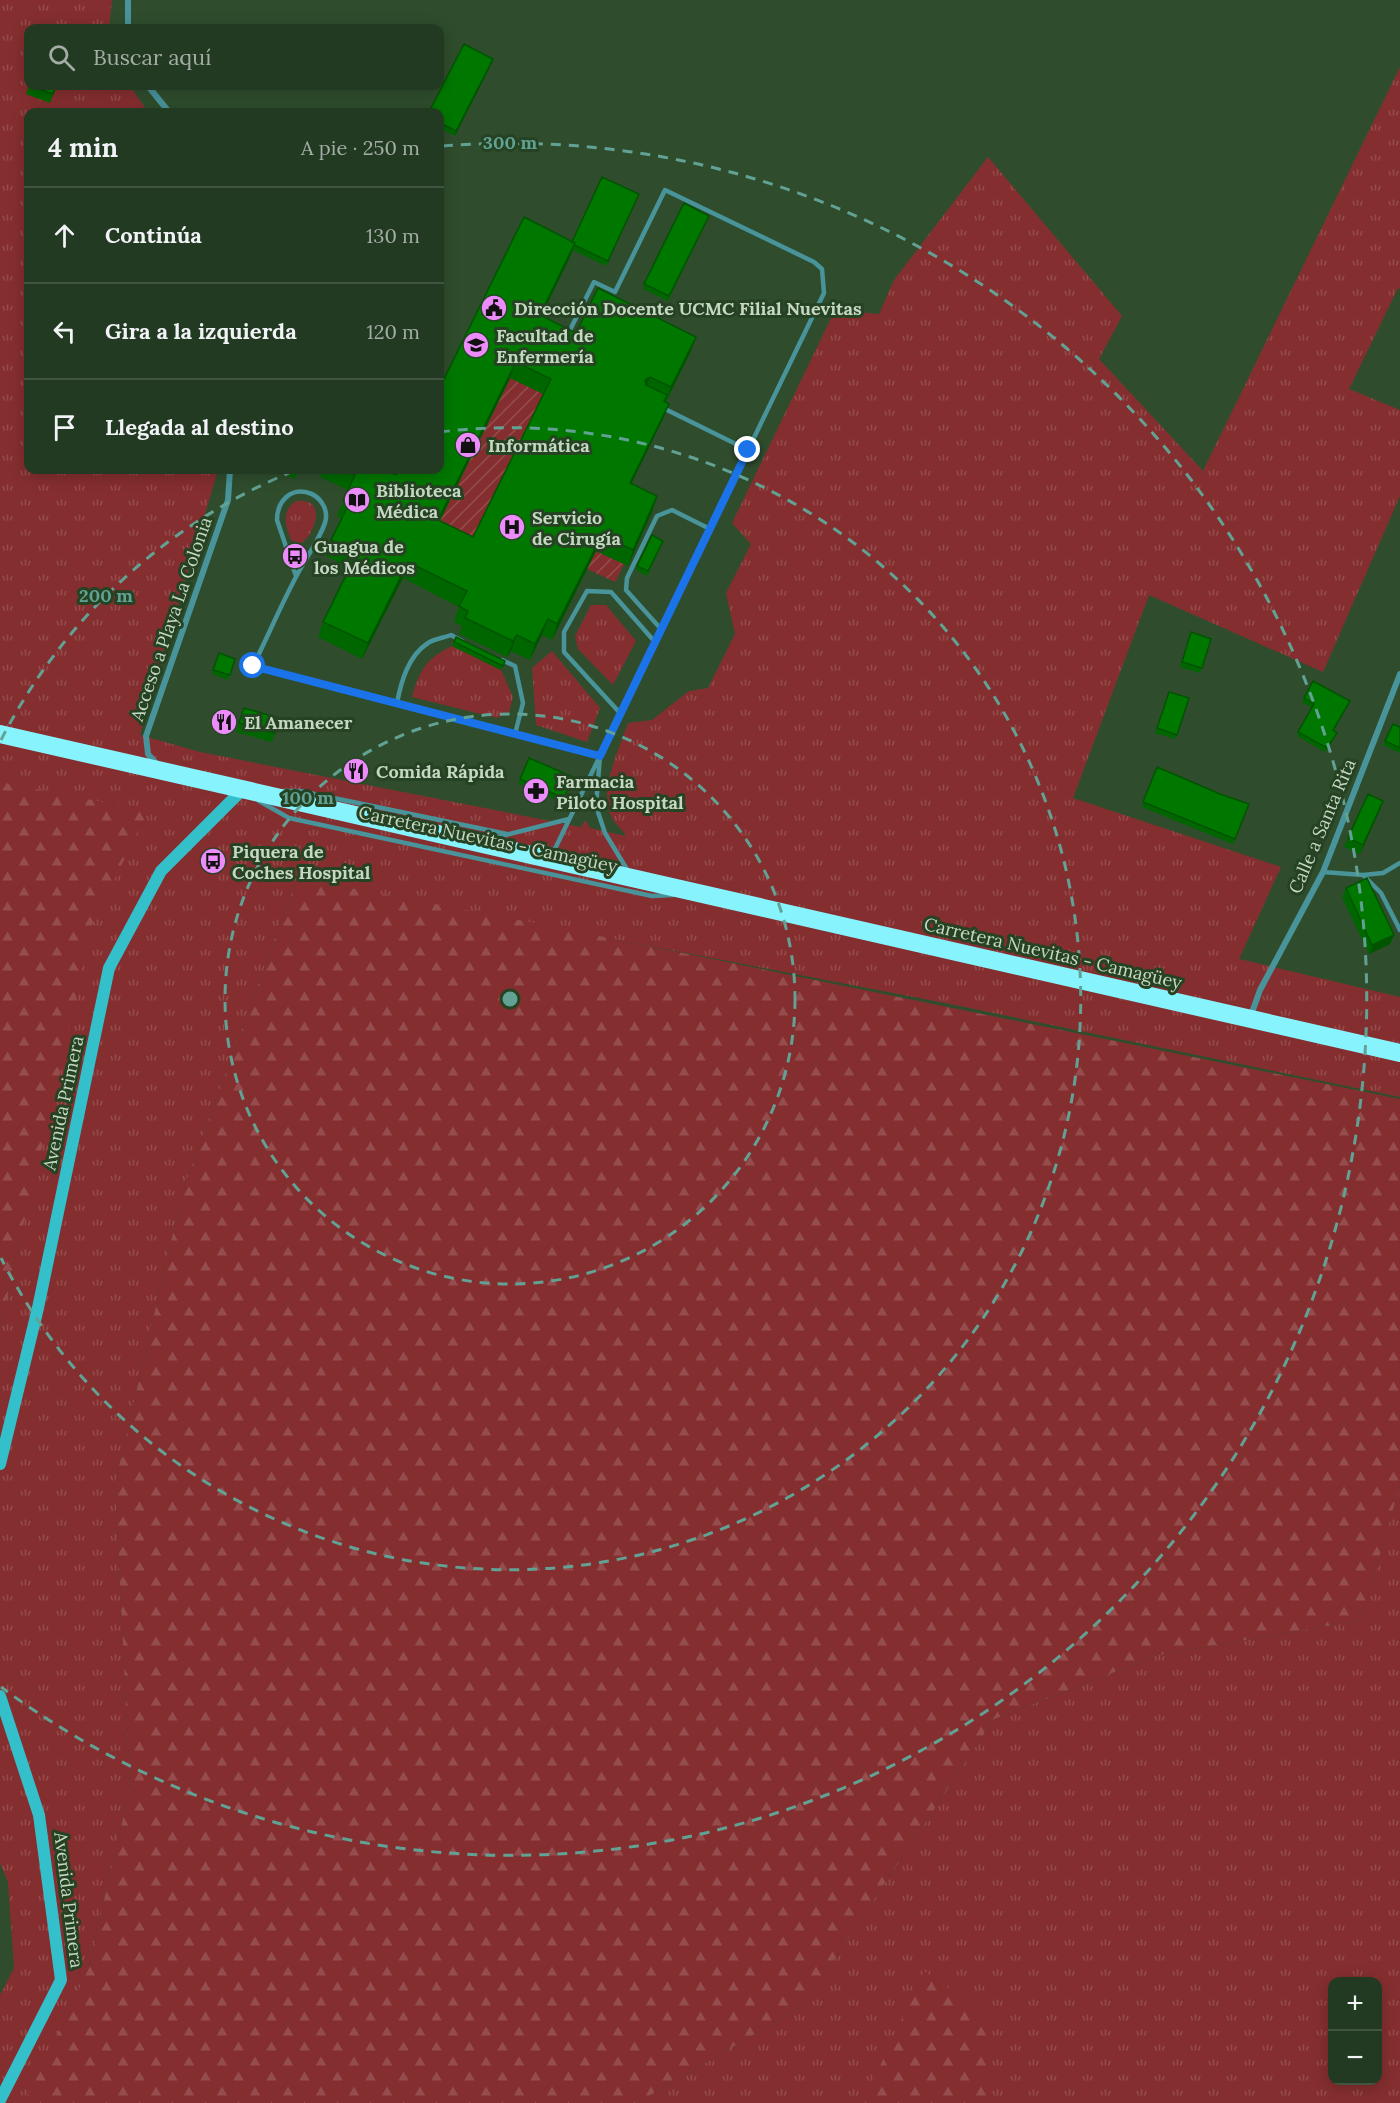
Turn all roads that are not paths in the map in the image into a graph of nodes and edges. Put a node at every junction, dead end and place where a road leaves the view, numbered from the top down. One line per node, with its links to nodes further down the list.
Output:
1 (128, 0): 2 (street)
2 (128, 24)
3 (151, 90): 4 (street)
4 (166, 108)
5 (566, 338): 7 (lane)
6 (653, 403): 7 (lane)
7 (748, 450): 9 (lane)
8 (230, 474): 21 (street, Acceso a Playa La Colonia)
9 (710, 529): 11 (lane); 11 (lane)
10 (296, 576): 10 (lane); 16 (lane)
11 (661, 629): 12 (lane)
12 (655, 642): 17 (lane); 17 (lane)
13 (472, 646): 16 (lane)
14 (494, 656): 19 (lane)
15 (1400, 674): 28 (street, Calle a Santa Rita)
16 (398, 703): 19 (lane)
17 (620, 713): 20 (lane)
18 (0, 734): 21 (highway, Carretera Nuevitas - Camagüey)
19 (515, 734): 20 (lane)
20 (600, 756): 23 (lane); 30 (lane)
21 (165, 772): 22 (highway, Carretera Nuevitas - Camagüey)
22 (241, 790): 24 (lane); 25 (highway, Carretera Nuevitas - Camagüey); 31 (lane, Carretera Nuevitas - Camagüey); 35 (main road, Avenida Primera)
23 (569, 819): 24 (lane); 26 (lane)
24 (507, 834): 25 (lane)
25 (472, 843): 26 (highway, Carretera Nuevitas - Camagüey)
26 (549, 860): 30 (highway, Carretera Nuevitas - Camagüey)
27 (1400, 863): 29 (lane)
28 (1323, 872): 29 (lane); 33 (street, Calle a Santa Rita)
29 (1363, 875): 32 (lane)
30 (633, 879): 31 (highway, Carretera Nuevitas - Camagüey)
31 (698, 894): 33 (highway, Carretera Nuevitas - Camagüey)
32 (1400, 930)
33 (1249, 1019): 34 (highway, Carretera Nuevitas - Camagüey)
34 (1400, 1053)
35 (0, 1464)
36 (0, 1696): 37 (main road, Avenida Primera)
37 (0, 2100)

